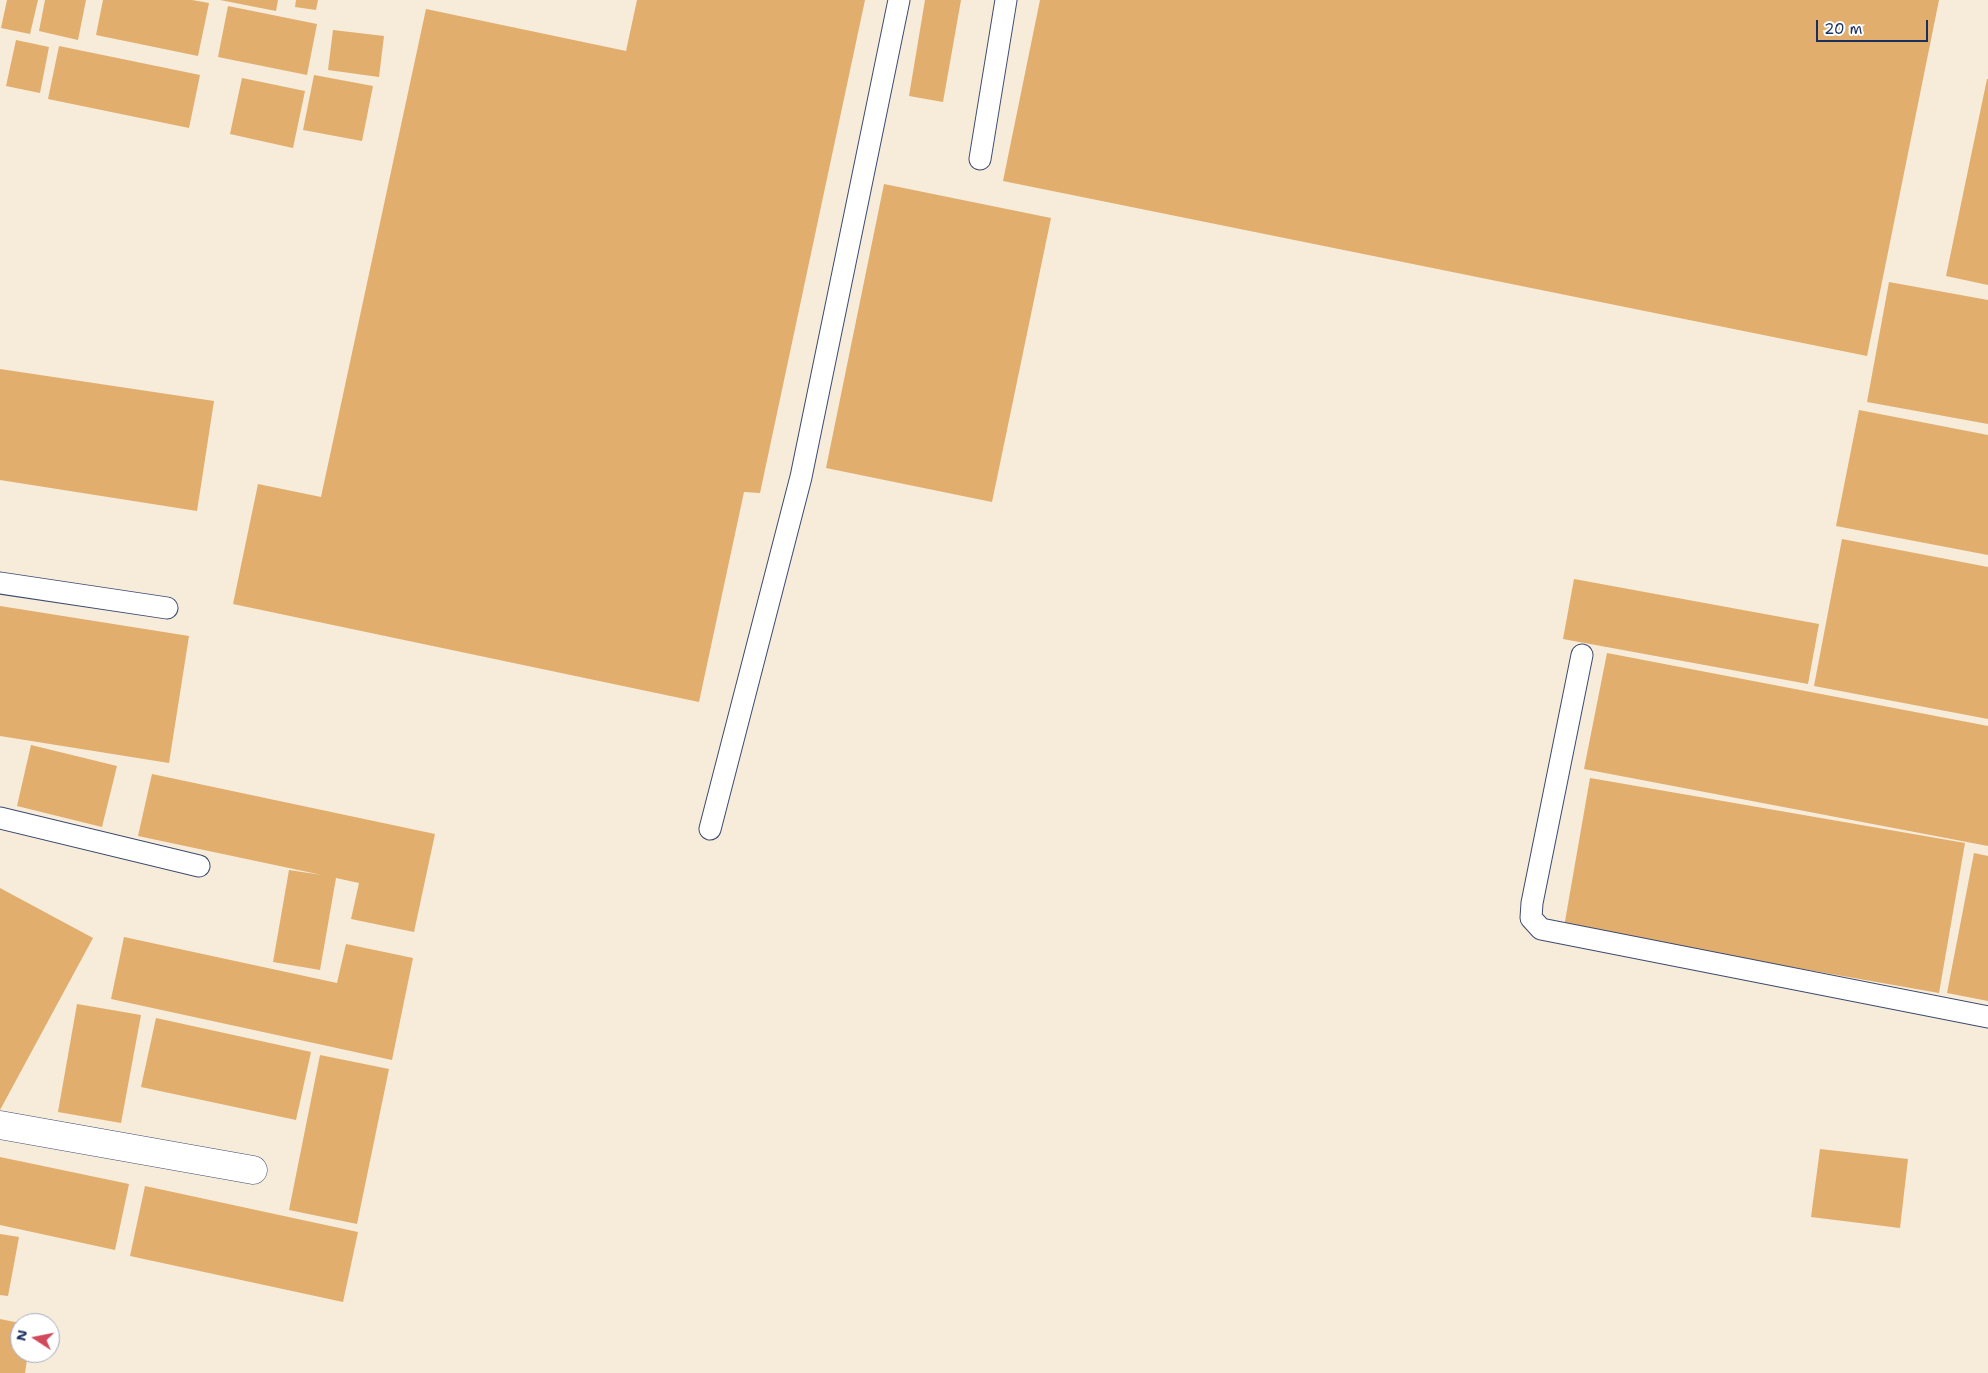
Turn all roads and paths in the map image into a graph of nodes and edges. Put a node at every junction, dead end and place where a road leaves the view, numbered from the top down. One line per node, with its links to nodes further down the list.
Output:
1 (899, 0): 8 (lane)
2 (1006, 0): 3 (lane)
3 (980, 159)
4 (0, 583): 5 (lane)
5 (167, 608)
6 (1582, 655): 10 (lane)
7 (0, 818): 9 (lane)
8 (710, 829)
9 (199, 866)
10 (1988, 1017)
11 (0, 1125): 12 (street)
12 (253, 1170)

